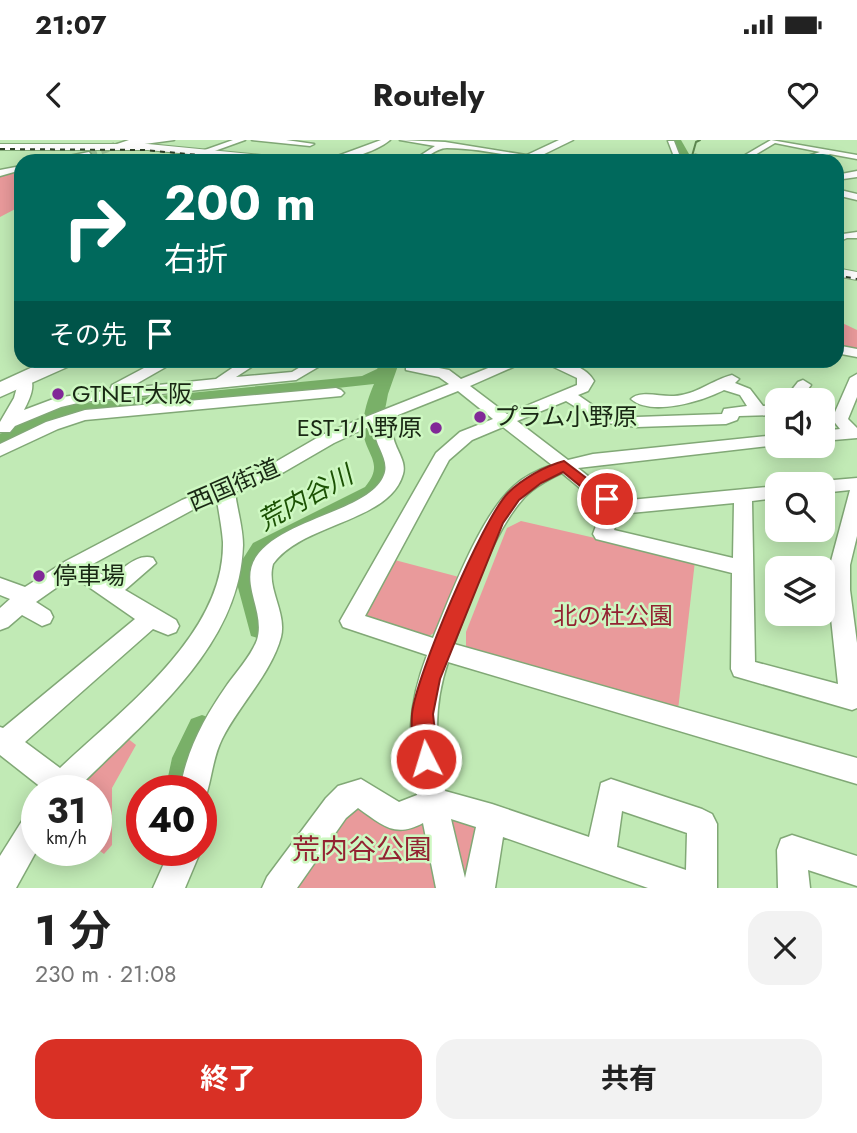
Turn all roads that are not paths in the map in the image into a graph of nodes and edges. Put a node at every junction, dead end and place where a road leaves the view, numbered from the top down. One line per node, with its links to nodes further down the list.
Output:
1 (170, 140): 12 (street)
2 (241, 140): 19 (street)
3 (256, 140): 8 (street)
4 (386, 140): 26 (street)
5 (404, 140): 9 (street)
6 (568, 140): 29 (highway)
7 (775, 141): 15 (street); 30 (street)
8 (314, 142): 25 (street)
9 (449, 142): 14 (street); 27 (street); 28 (street)
10 (671, 143): 18 (street)
11 (840, 144): 15 (street)
12 (116, 146): 16 (main road); 19 (main road)
13 (0, 150): 16 (main road); 17 (main road); 19 (main road)
14 (507, 150)
15 (832, 150): 31 (street); 32 (street)
16 (51, 151): 17 (main road); 19 (main road); 20 (street)
17 (159, 152): 21 (main road)
18 (676, 152)
19 (195, 153): 22 (main road); 23 (main road); 24 (main road)
20 (87, 154)
21 (179, 154)
22 (199, 154)
23 (206, 154)
24 (208, 154)
25 (283, 154)
26 (347, 154)
27 (428, 154)
28 (503, 154)
29 (536, 154)
30 (752, 154)
31 (824, 154)
32 (856, 156)
33 (845, 167): 34 (street)
34 (857, 172)
35 (49, 368): 45 (highway)
36 (155, 368): 49 (street)
37 (238, 368): 46 (street)
38 (310, 368): 46 (street)
39 (416, 368): 43 (street)
40 (450, 368): 43 (street)
41 (503, 368): 47 (street, 西国街道)
42 (565, 368): 52 (street)
43 (444, 373): 47 (street)
44 (857, 378): 51 (street)
45 (25, 379): 48 (highway); 58 (street)
46 (215, 383): 49 (street)
47 (460, 386): 55 (street, 西国街道); 56 (street)
48 (0, 390)
49 (107, 393): 58 (street)
50 (336, 393): 62 (street)
51 (853, 395): 59 (street)
52 (569, 396): 56 (street); 57 (street)
53 (758, 410): 54 (street); 57 (street); 57 (street)
54 (765, 410)
55 (375, 420): 66 (street, 西国街道); 85 (street)
56 (506, 420): 63 (street); 80 (street)
57 (637, 422)
58 (5, 427)
59 (854, 433): 60 (street)
60 (835, 435)
61 (765, 441): 63 (street)
62 (0, 451)
63 (564, 466): 70 (street); 80 (street)
64 (857, 484): 65 (street)
65 (835, 486)
66 (225, 489): 72 (street, 西国街道); 84 (street)
67 (765, 493): 69 (street)
68 (857, 494): 79 (street)
69 (743, 496): 70 (street); 73 (street)
70 (613, 507): 73 (street)
71 (146, 563): 75 (street)
72 (73, 566): 75 (street); 76 (street, 西国街道)
73 (743, 568): 79 (street)
74 (0, 586): 76 (street)
75 (109, 590): 81 (street)
76 (24, 600): 77 (street); 78 (street, 西国街道)
77 (41, 617)
78 (0, 621)
79 (851, 642)
80 (441, 650): 82 (street); 86 (street)
81 (2, 741): 83 (street)
82 (857, 771)
83 (42, 775)
84 (70, 775)
85 (197, 775)
86 (437, 811): 87 (street); 94 (street); 95 (street)
87 (492, 818): 89 (street); 96 (street)
88 (21, 850): 92 (street)
89 (600, 856): 97 (street); 98 (street)
90 (179, 866): 93 (street)
91 (857, 871): 99 (street)
92 (0, 885)
93 (169, 888)
94 (278, 888)
95 (452, 888)
96 (479, 888)
97 (692, 888)
98 (701, 888)
99 (794, 888)

